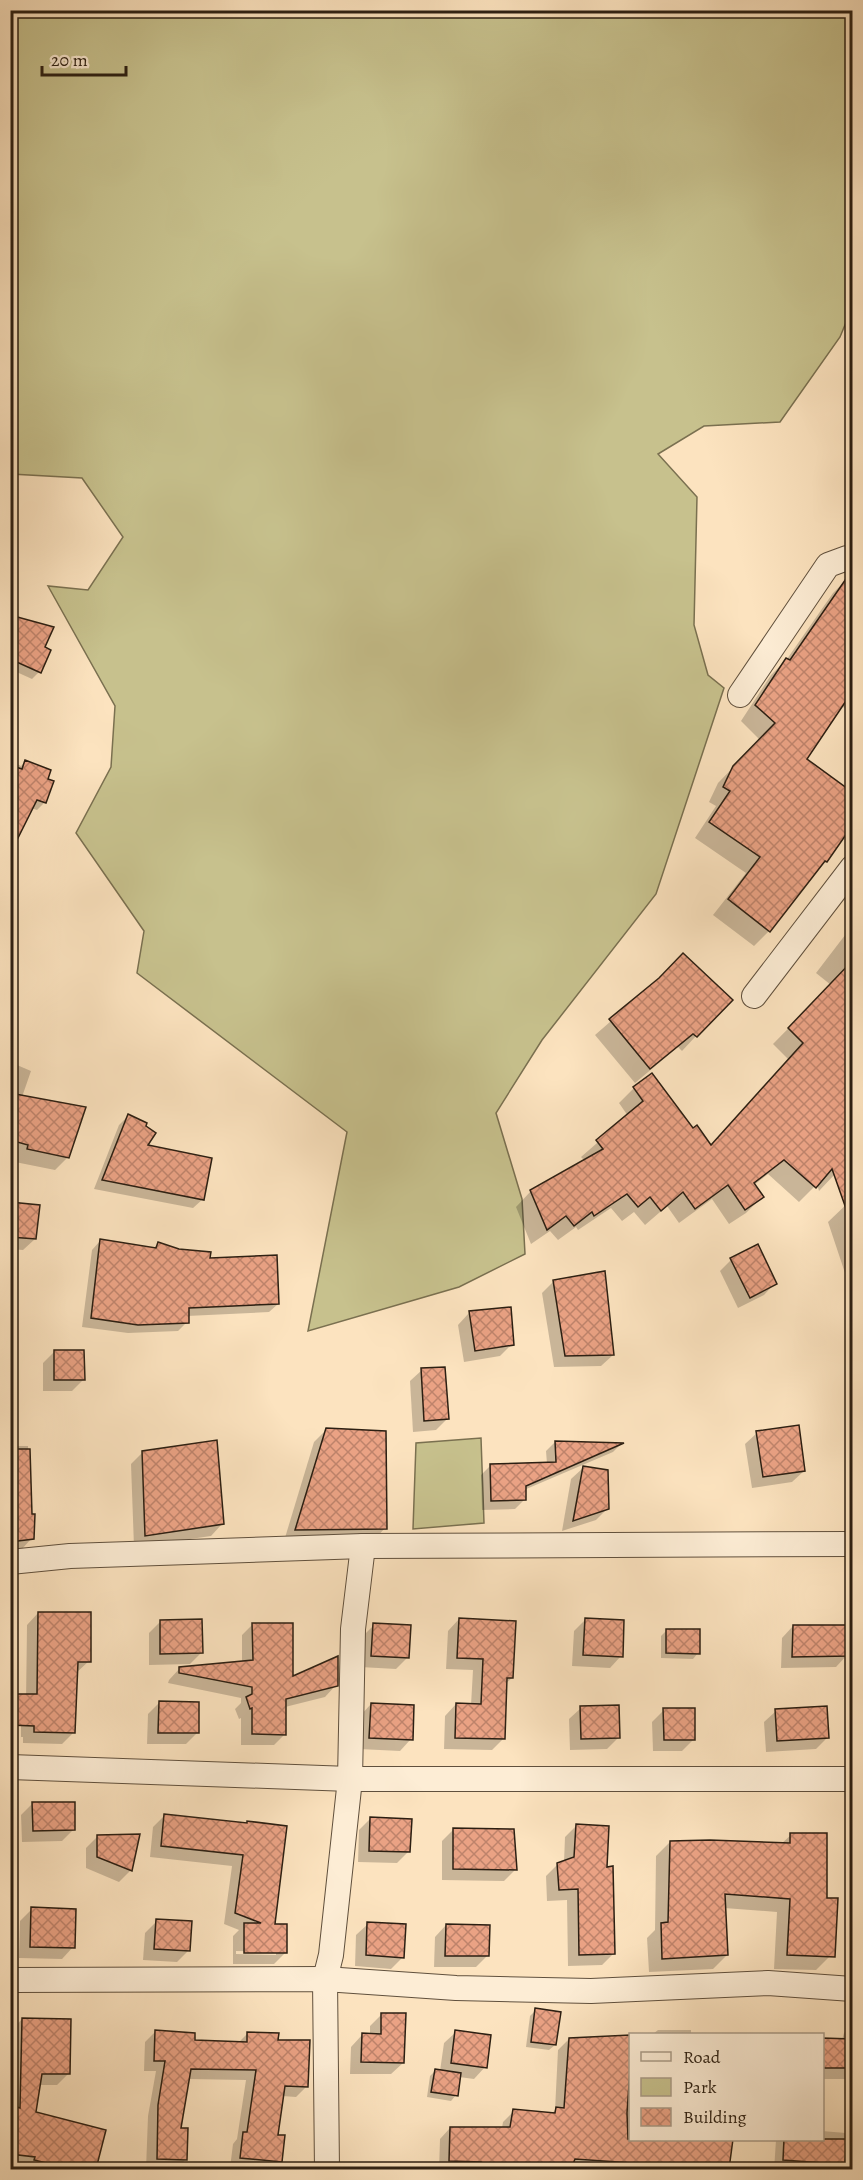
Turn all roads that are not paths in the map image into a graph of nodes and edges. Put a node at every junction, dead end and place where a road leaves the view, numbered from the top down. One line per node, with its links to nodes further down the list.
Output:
1 (852, 560): 2 (street)
2 (740, 695)
3 (852, 868): 4 (street)
4 (754, 996)
5 (852, 1544): 6 (street)
6 (363, 1546): 7 (street); 9 (street)
7 (10, 1562)
8 (10, 1767): 9 (street)
9 (350, 1779): 10 (street); 11 (street)
10 (848, 1779)
11 (325, 1979): 12 (street); 13 (street); 14 (street)
12 (10, 1980)
13 (852, 1989)
14 (327, 2169)

